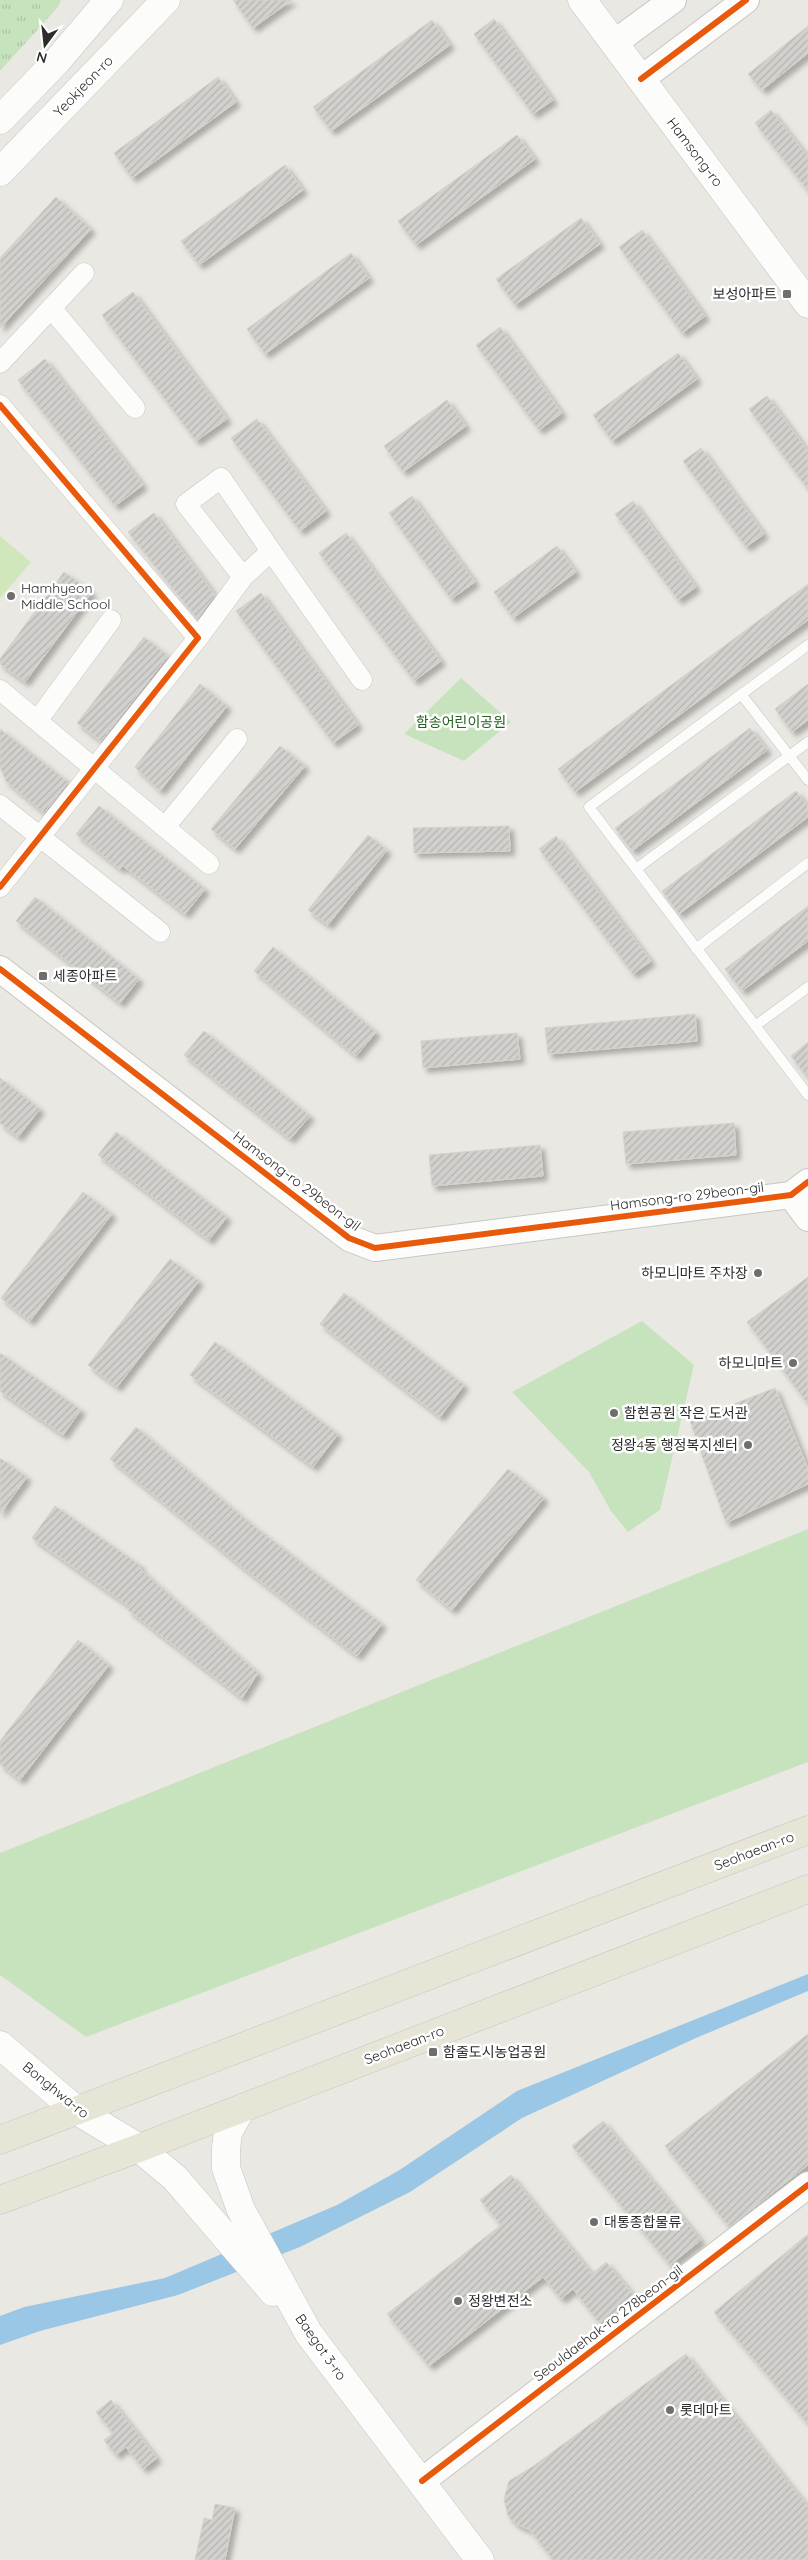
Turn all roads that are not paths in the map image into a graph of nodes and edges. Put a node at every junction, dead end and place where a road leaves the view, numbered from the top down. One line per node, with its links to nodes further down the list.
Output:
1 (109, 0): 8 (main road)
2 (166, 0): 9 (main road, Yeokjeon-ro)
3 (582, 0): 6 (main road, Hamsong-ro)
4 (673, 0): 6 (street)
5 (746, 0): 7 (street)
6 (614, 43): 7 (main road, Hamsong-ro)
7 (641, 79): 11 (main road, Hamsong-ro)
8 (0, 120)
9 (0, 172)
10 (84, 273): 12 (street)
11 (808, 304)
12 (51, 308): 13 (street); 15 (street)
13 (0, 363)
14 (0, 405): 19 (street)
15 (134, 408)
16 (271, 551): 17 (street); 17 (street); 21 (street)
17 (243, 577): 19 (street)
18 (110, 620): 24 (street)
19 (198, 638): 28 (street)
20 (808, 644): 23 (lane)
21 (362, 680)
22 (0, 690): 24 (street)
23 (741, 694): 27 (lane); 35 (lane)
24 (37, 721): 28 (street)
25 (237, 739): 31 (street)
26 (808, 742): 27 (lane)
27 (789, 756): 29 (lane); 35 (lane)
28 (95, 770): 31 (street); 32 (street)
29 (808, 780)
30 (0, 805): 32 (street)
31 (165, 827): 34 (street)
32 (40, 838): 36 (street); 37 (street)
33 (808, 863): 38 (lane)
34 (209, 864)
35 (636, 869): 38 (lane)
36 (0, 887)
37 (160, 932)
38 (696, 948): 41 (lane)
39 (0, 969): 43 (street, Hamsong-ro 29beon-gil)
40 (808, 987): 41 (lane)
41 (755, 1026): 42 (lane)
42 (808, 1095)
43 (800, 1189): 44 (street)
44 (808, 1218)
45 (808, 1830): 49 (main road, Seohaean-ro)
46 (808, 1889): 48 (main road, Seohaean-ro)
47 (0, 2045): 49 (main road, Bonghwa-ro)
48 (241, 2109): 51 (main road, Seohaean-ro); 54 (main road, Baegot 3-ro)
49 (76, 2110): 50 (main road, Seohaean-ro); 51 (main road, Bonghwa-ro)
50 (0, 2140)
51 (139, 2148): 53 (main road, Seohaean-ro); 54 (main road)
52 (808, 2185): 55 (street, Seouldaehak-ro 278beon-gil)
53 (0, 2200)
54 (308, 2334): 55 (main road, Baegot 3-ro)
55 (422, 2481): 56 (main road, Baegot 3-ro)
56 (480, 2560)

